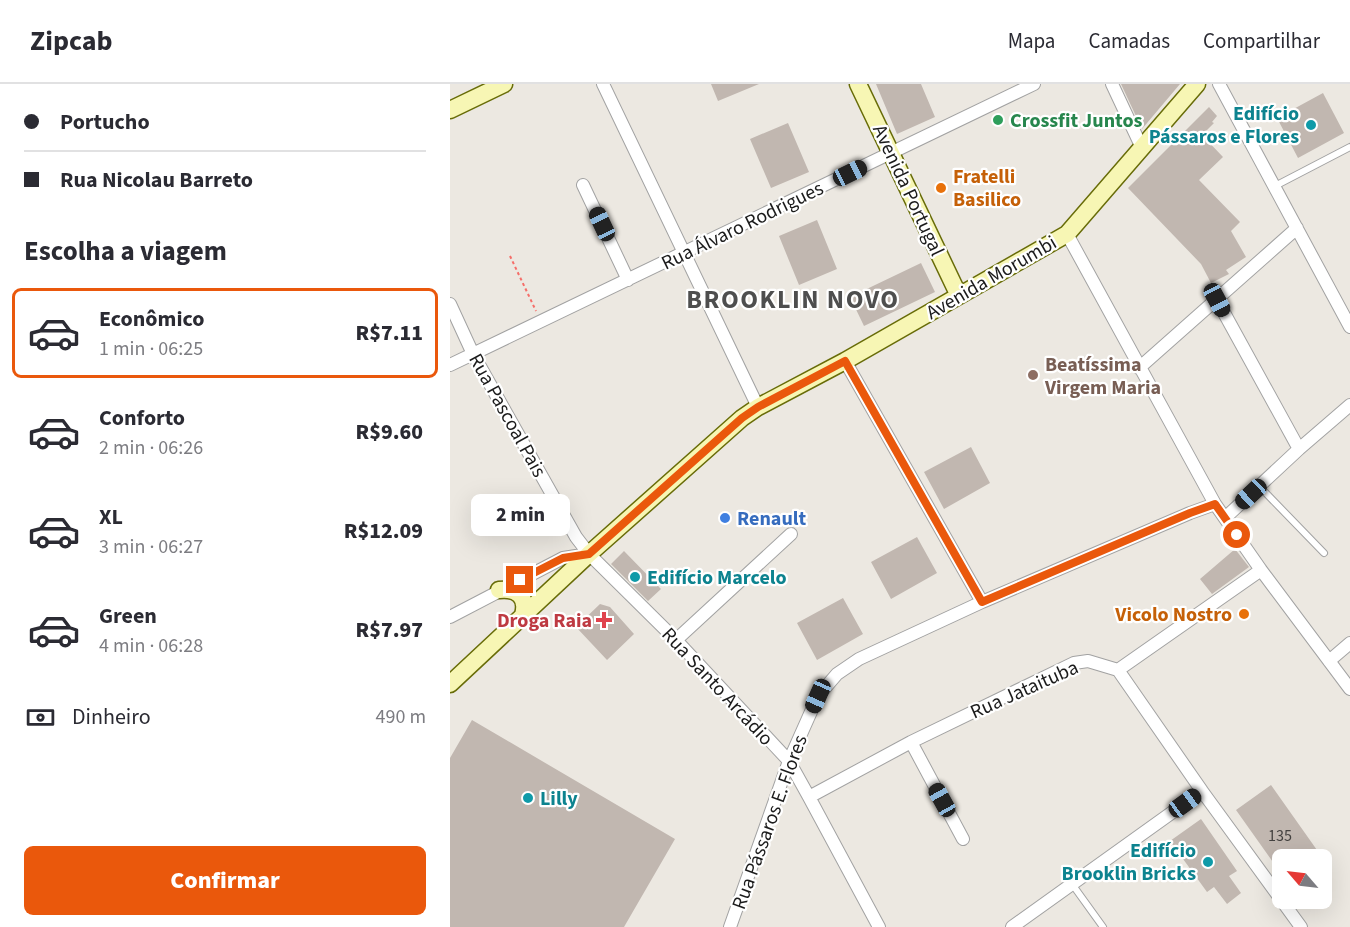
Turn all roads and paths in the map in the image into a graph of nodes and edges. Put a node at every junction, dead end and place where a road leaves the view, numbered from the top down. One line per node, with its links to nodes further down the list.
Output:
1 (504, 84): 8 (street)
2 (603, 84): 16 (street)
3 (858, 84): 11 (street, Avenida Portugal)
4 (1034, 84): 11 (street, Rua Álvaro Rodrigues)
5 (1112, 84): 10 (street)
6 (1197, 84): 10 (street, Avenida Morumbi)
7 (1219, 84): 13 (street)
8 (450, 110)
9 (1350, 147): 13 (lane)
10 (1142, 148): 15 (street, Avenida Morumbi)
11 (892, 153): 16 (street, Rua Álvaro Rodrigues); 19 (street, Avenida Portugal)
12 (584, 185): 18 (street)
13 (1274, 186): 14 (street)
14 (1297, 228): 20 (street); 23 (street)
15 (1067, 234): 19 (street, Avenida Morumbi); 27 (street)
16 (684, 253): 18 (street, Rua Álvaro Rodrigues); 29 (street)
17 (510, 256): 22 (path)
18 (628, 280): 22 (street, Rua Álvaro Rodrigues)
19 (959, 296): 25 (street, Avenida Morumbi)
20 (1217, 300): 27 (street); 30 (street)
21 (450, 304): 24 (street, Rua Pascoal Pais)
22 (541, 322): 24 (street, Rua Álvaro Rodrigues)
23 (1350, 327)
24 (473, 354): 26 (street, Rua Álvaro Rodrigues); 36 (street, Rua Pascoal Pais)
25 (845, 361): 29 (street, Avenida Morumbi); 39 (street)
26 (450, 365)
27 (1139, 368): 32 (street)
28 (1350, 405): 30 (street)
29 (758, 407): 36 (street, Avenida Morumbi)
30 (1299, 449): 31 (street)
31 (1259, 486): 33 (street); 35 (lane)
32 (1215, 504): 33 (street); 39 (street, Rua Pássaros E. Flores)
33 (1226, 518): 37 (street)
34 (791, 534): 42 (street)
35 (1324, 553)
36 (589, 554): 38 (street); 40 (street, Avenida Morumbi); 42 (street, Rua Santo Arcádio)
37 (1261, 570): 44 (street); 45 (street)
38 (499, 590): 40 (street); 41 (street)
39 (982, 602): 49 (street, Rua Pássaros E. Flores)
40 (523, 615): 46 (street, Avenida Morumbi)
41 (450, 617)
42 (676, 640): 49 (street, Rua Santo Arcádio)
43 (1350, 643): 44 (street)
44 (1329, 661): 47 (street)
45 (1118, 670): 48 (street, Rua Jataituba); 50 (street)
46 (450, 684)
47 (1350, 689)
48 (910, 742): 51 (street, Rua Jataituba); 52 (street)
49 (789, 761): 51 (street, Rua Santo Arcádio); 54 (street, Rua Pássaros E. Flores)
50 (1202, 790): 53 (street); 58 (street)
51 (809, 797): 55 (street, Rua Santo Arcádio)
52 (963, 839)
53 (1072, 884): 56 (street); 57 (lane)
54 (730, 927)
55 (879, 927)
56 (1012, 927)
57 (1103, 927)
58 (1301, 927)

